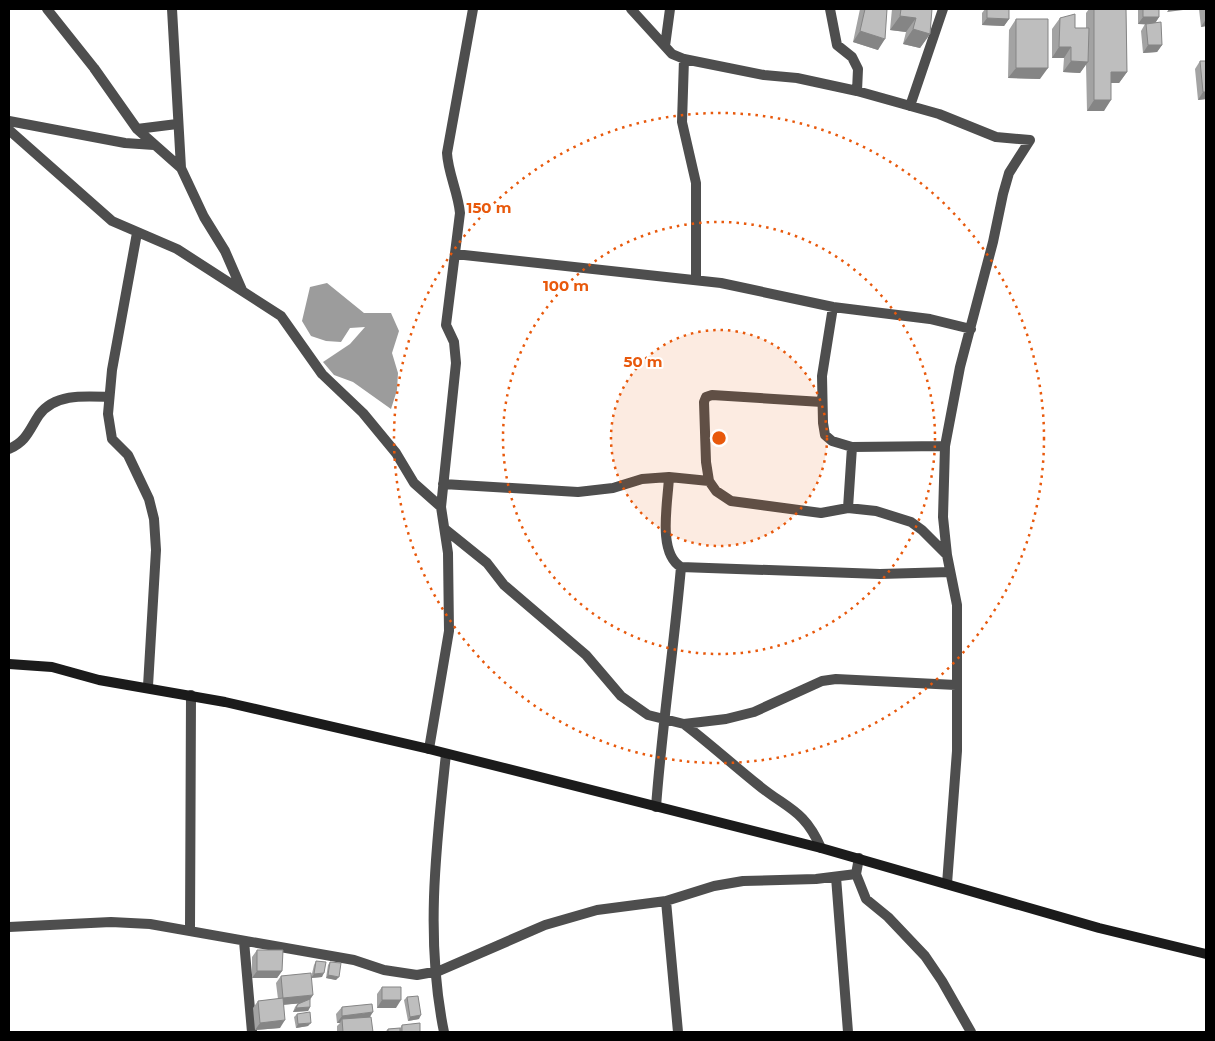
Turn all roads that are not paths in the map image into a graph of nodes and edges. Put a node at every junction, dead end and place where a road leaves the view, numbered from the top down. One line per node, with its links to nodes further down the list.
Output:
1 (47, 9): 14 (street)
2 (172, 9): 13 (street)
3 (473, 9): 19 (street)
4 (631, 9): 8 (street)
5 (670, 9): 8 (street)
6 (830, 9): 10 (street)
7 (943, 9): 11 (street)
8 (665, 46): 9 (street)
9 (684, 59): 10 (street); 20 (street)
10 (857, 91): 11 (street)
11 (910, 106): 23 (street)
12 (9, 121): 16 (street)
13 (177, 124): 14 (street); 17 (street)
14 (137, 129): 16 (street)
15 (9, 130): 18 (street)
16 (154, 145): 17 (street)
17 (181, 168): 21 (street)
18 (137, 233): 21 (street); 24 (street)
19 (455, 254): 20 (street); 31 (street)
20 (696, 280): 22 (street)
21 (243, 290): 32 (street)
22 (833, 307): 23 (street); 25 (street)
23 (971, 329): 27 (street)
24 (109, 397): 28 (street); 40 (street)
25 (822, 402): 26 (street); 30 (street)
26 (852, 446): 27 (street); 33 (street)
27 (945, 446): 35 (street)
28 (9, 449)
29 (669, 477): 30 (street); 31 (street); 36 (street)
30 (709, 481): 33 (street)
31 (442, 484): 32 (street)
32 (441, 507): 34 (street)
33 (848, 508): 35 (street)
34 (446, 530): 42 (street); 44 (street)
35 (947, 555): 37 (street)
36 (681, 567): 37 (street); 42 (street)
37 (950, 572): 39 (street)
38 (9, 664): 40 (street)
39 (956, 684): 43 (street); 51 (street)
40 (148, 686): 41 (street)
41 (191, 695): 44 (street); 54 (street)
42 (663, 720): 43 (street); 46 (street)
43 (684, 724): 47 (street)
44 (429, 749): 45 (street)
45 (446, 754): 46 (street); 57 (street)
46 (656, 807): 47 (street)
47 (821, 848): 48 (street)
48 (859, 858): 49 (street); 51 (street)
49 (856, 874): 50 (street); 62 (street)
50 (836, 877): 52 (street); 61 (street)
51 (947, 884): 56 (street)
52 (666, 901): 57 (street); 60 (street)
53 (9, 927): 54 (street)
54 (190, 930): 55 (street)
55 (244, 941): 57 (street); 58 (street)
56 (1206, 954)
57 (435, 972): 59 (street)
58 (252, 1032)
59 (444, 1032)
60 (678, 1032)
61 (848, 1032)
62 (971, 1032)

